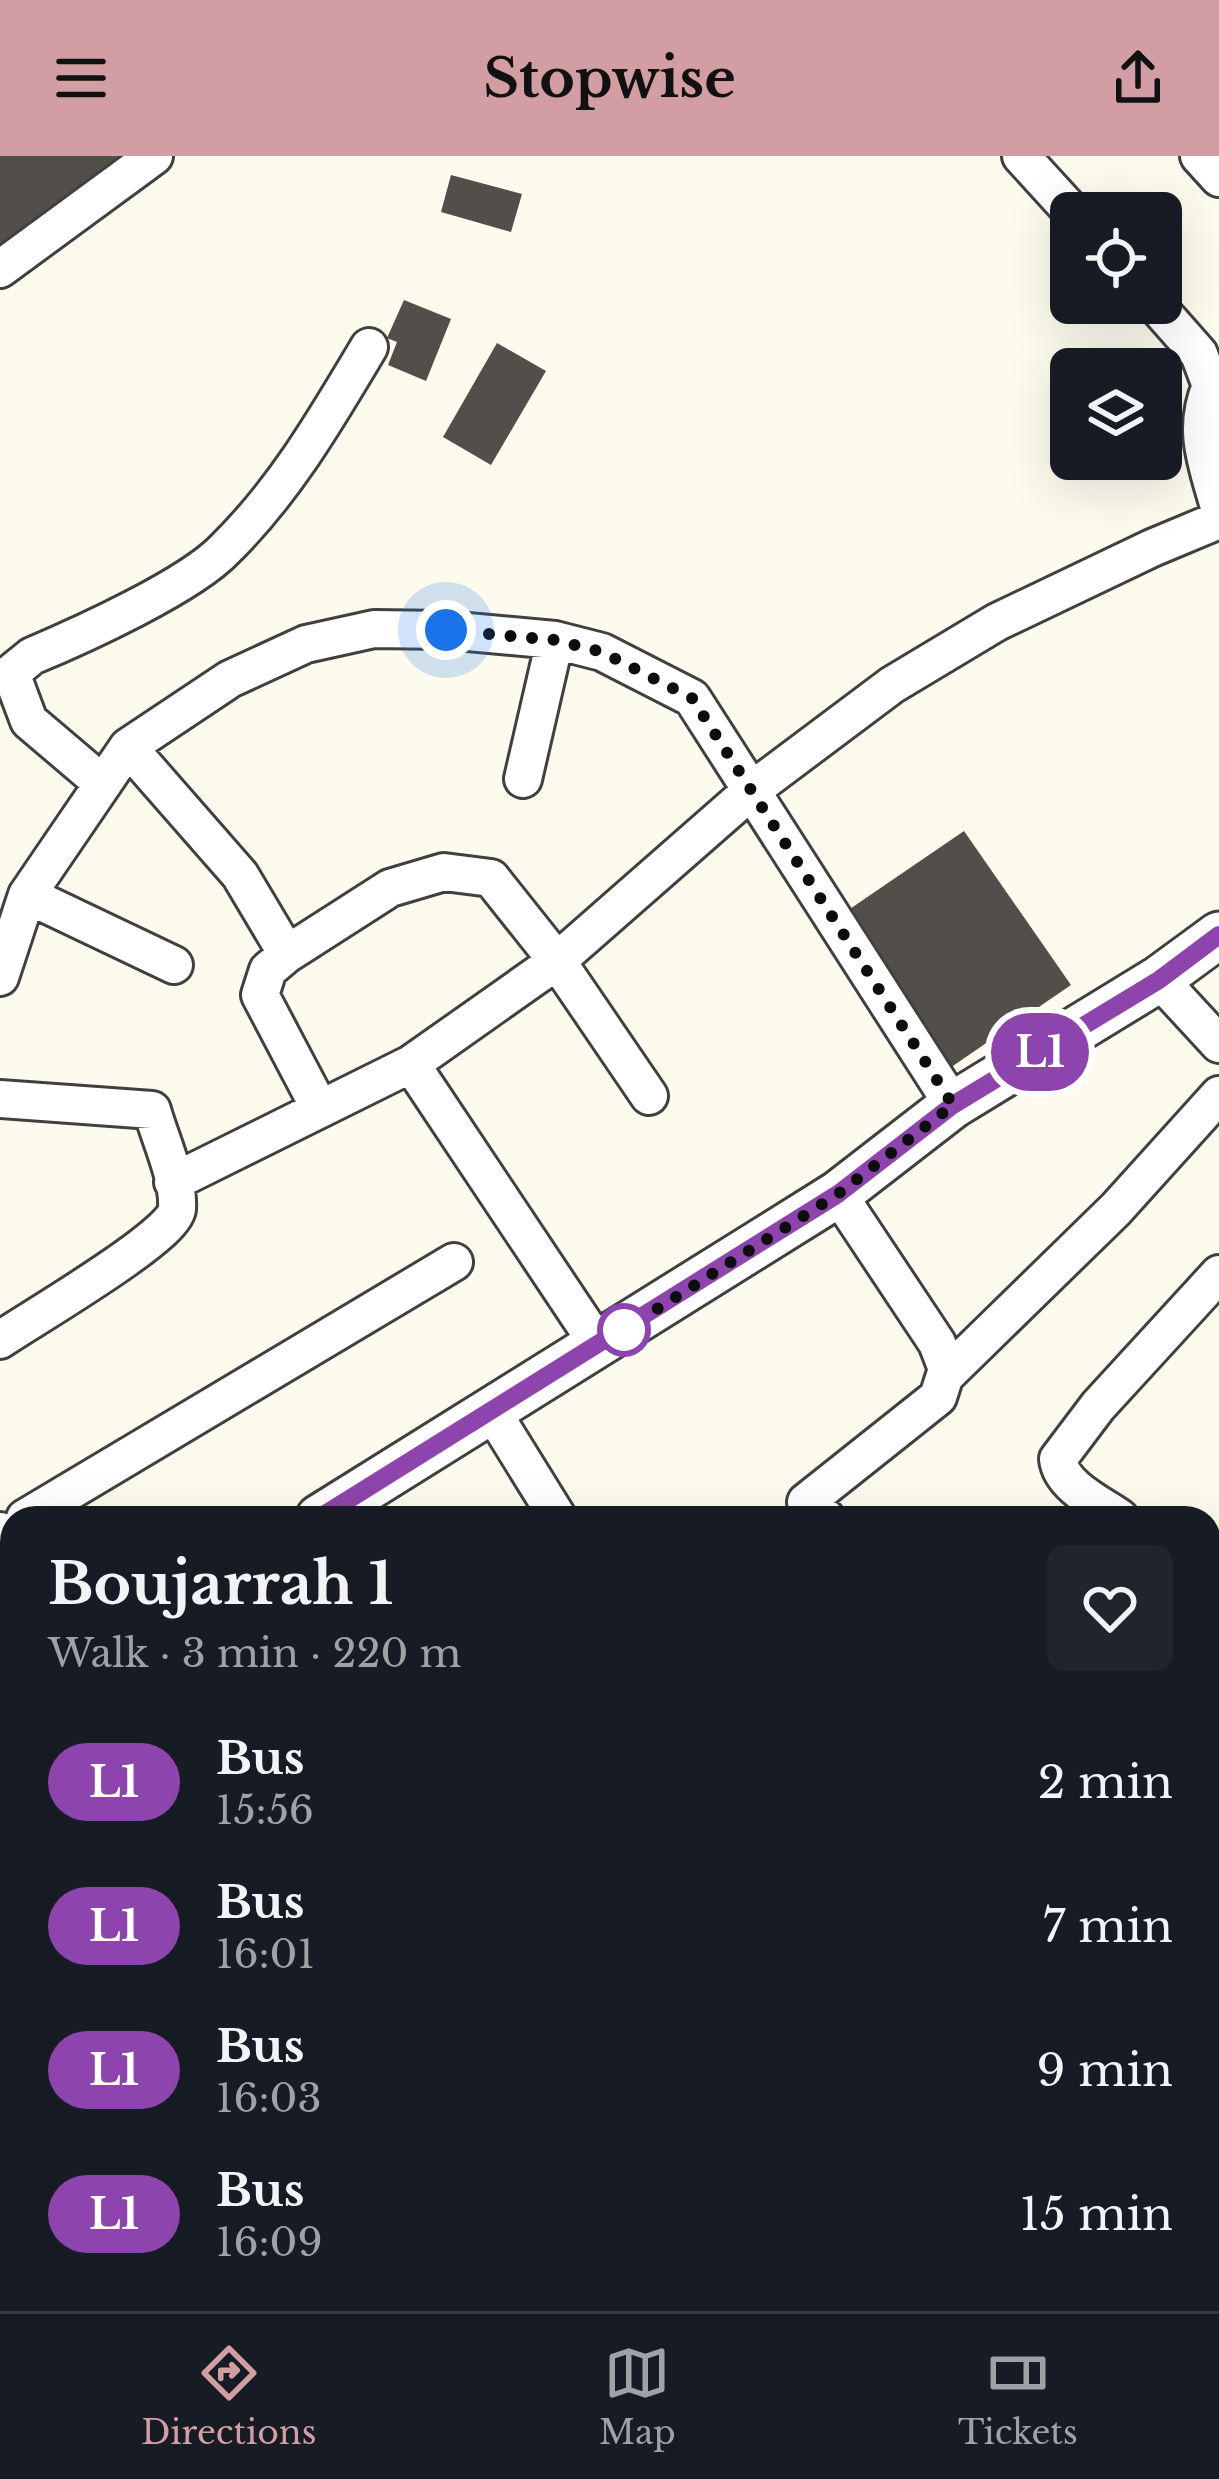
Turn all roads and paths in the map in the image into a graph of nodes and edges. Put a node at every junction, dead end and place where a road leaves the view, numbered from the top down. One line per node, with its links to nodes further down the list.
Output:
1 (154, 156): 6 (street)
2 (1021, 156): 5 (street)
3 (1199, 156): 4 (street)
4 (1219, 178)
5 (1053, 192)
6 (0, 269)
7 (1173, 324): 9 (street)
8 (369, 347): 13 (street)
9 (1215, 382): 10 (street)
10 (1219, 507)
11 (1219, 520): 17 (street)
12 (555, 640): 14 (street); 15 (street); 17 (street)
13 (6, 675): 16 (street)
14 (128, 747): 16 (street); 20 (street)
15 (524, 779)
16 (102, 783): 18 (street)
17 (752, 790): 21 (street); 30 (street)
18 (27, 895): 22 (street); 23 (street)
19 (1219, 935): 24 (street)
20 (287, 955): 21 (street); 31 (street)
21 (557, 961): 26 (street); 28 (street)
22 (174, 965)
23 (0, 977)
24 (1159, 980): 25 (street); 30 (street)
25 (1219, 1044)
26 (411, 1064): 31 (street); 37 (street)
27 (1219, 1095): 38 (street)
28 (650, 1096)
29 (0, 1099): 32 (street)
30 (953, 1105): 33 (street)
31 (320, 1109): 32 (street)
32 (172, 1182): 36 (street)
33 (838, 1194): 37 (street); 38 (street)
34 (454, 1262): 40 (street)
35 (1219, 1274): 44 (street)
36 (0, 1340)
37 (599, 1346): 39 (street)
38 (947, 1373): 43 (street)
39 (493, 1412): 41 (street); 42 (street)
40 (45, 1506)
41 (339, 1506)
42 (551, 1506)
43 (814, 1506)
44 (1103, 1506)

